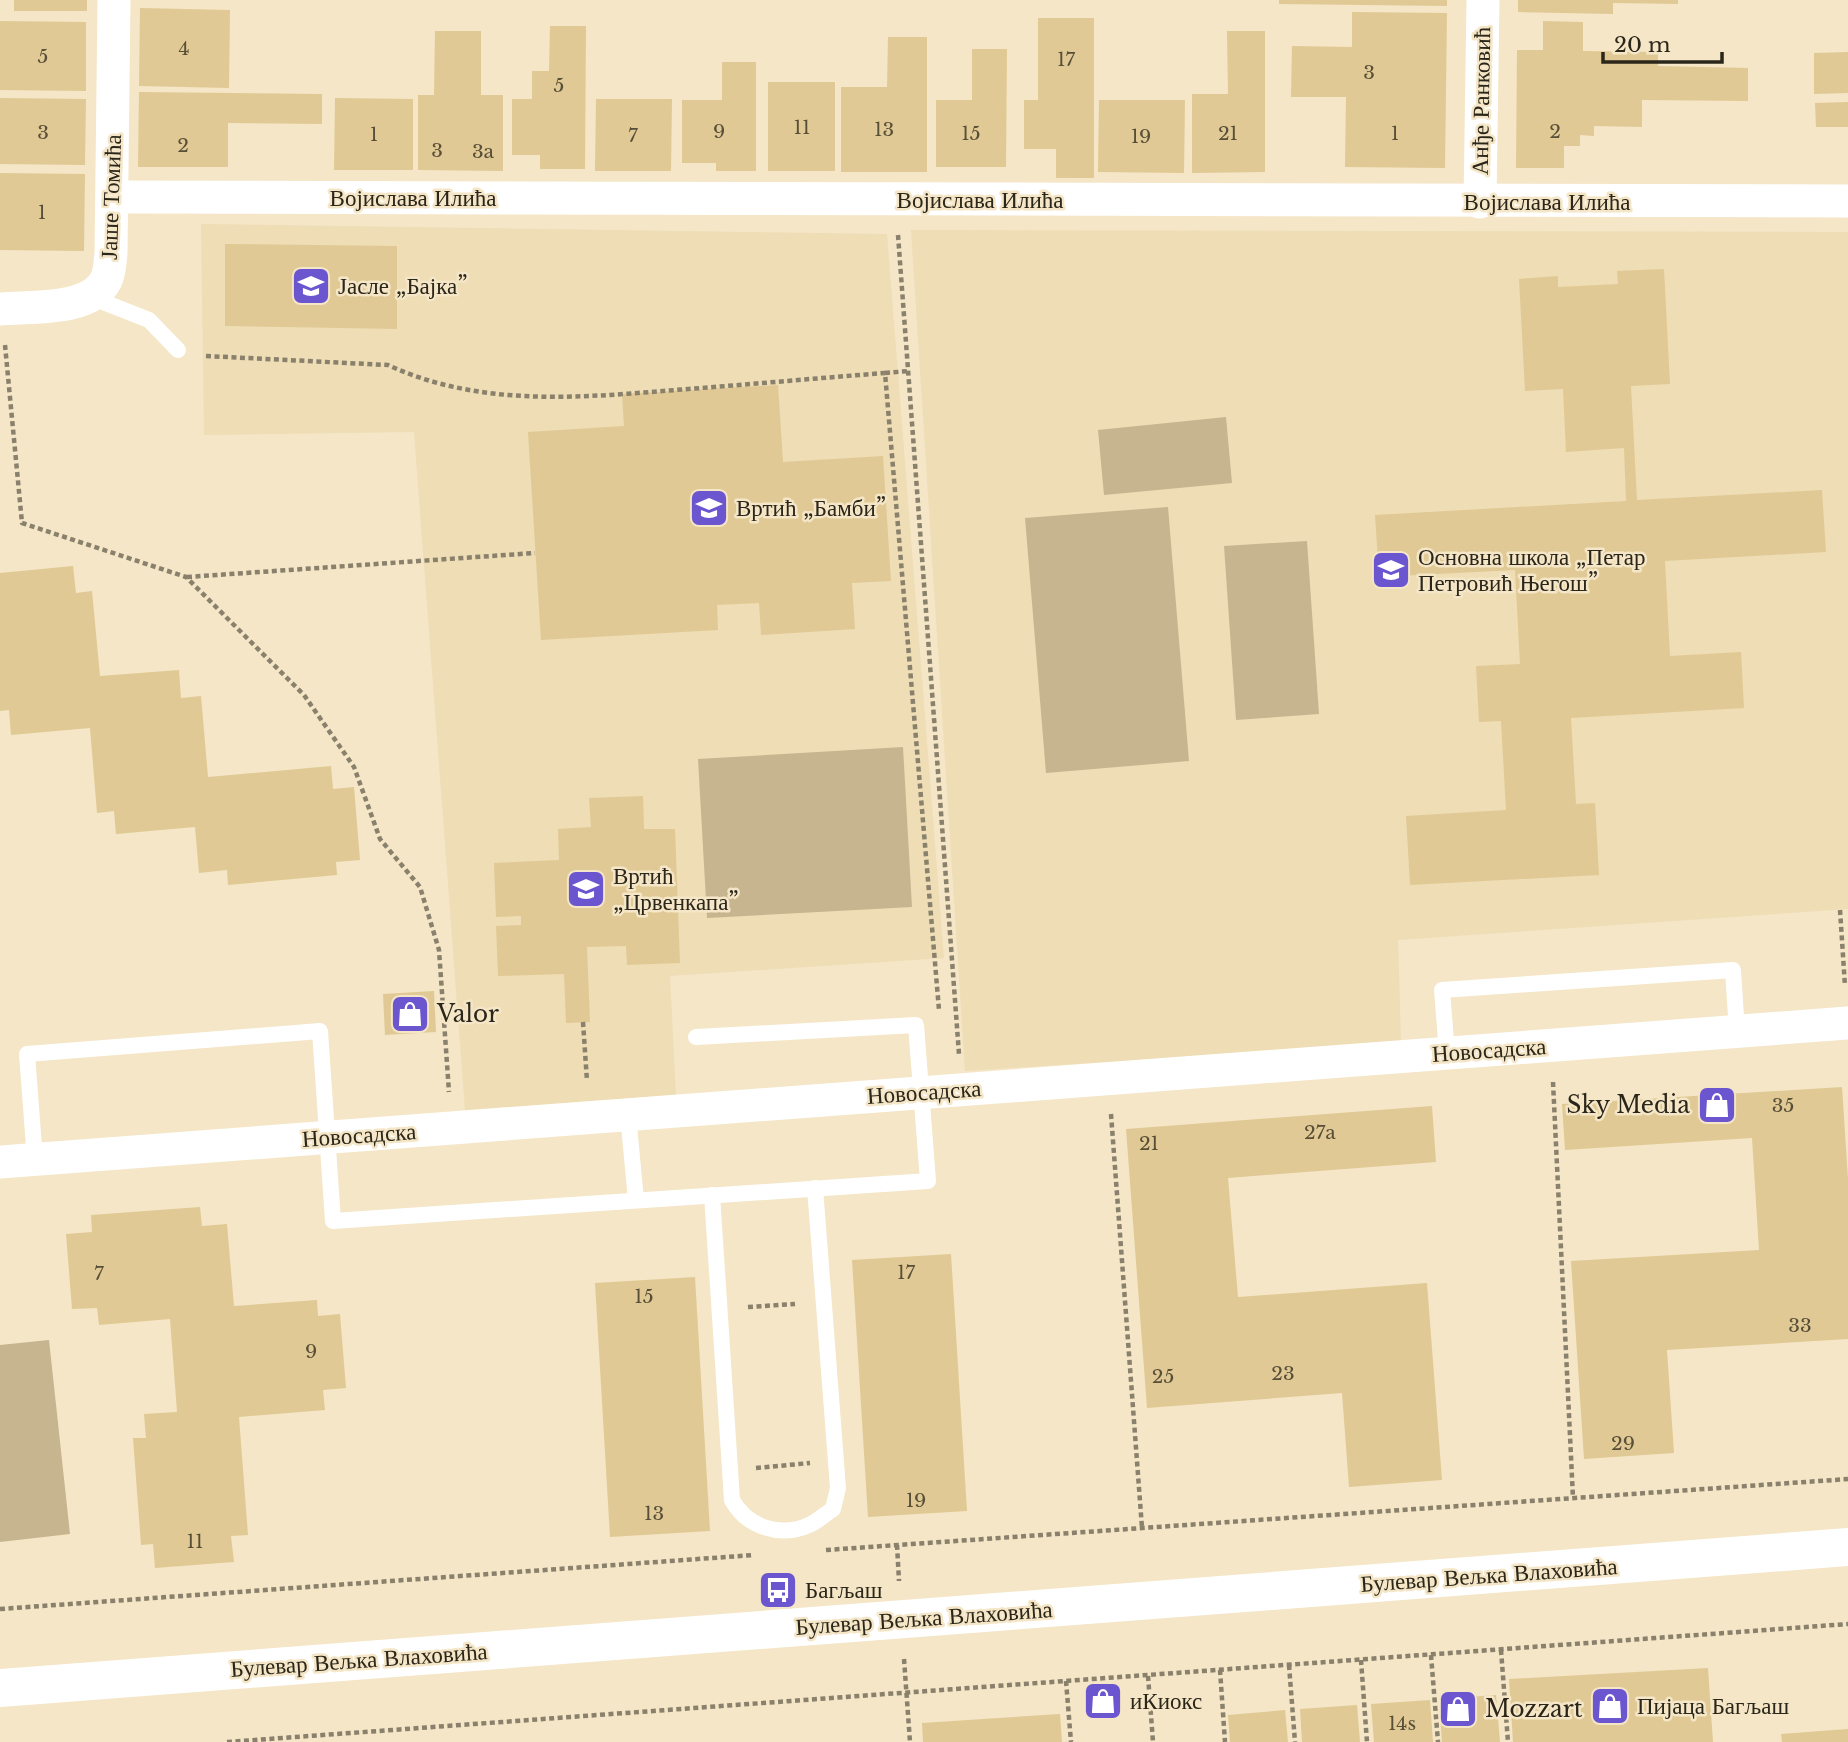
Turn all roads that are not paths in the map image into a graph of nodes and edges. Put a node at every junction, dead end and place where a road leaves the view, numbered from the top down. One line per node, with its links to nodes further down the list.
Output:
1 (114, 0): 3 (street, Јаше Томића)
2 (1483, 0): 5 (street, Анђе Ранковић)
3 (112, 197): 5 (street, Војислава Илића); 6 (street, Јаше Томића)
4 (1848, 201): 5 (street, Војислава Илића)
5 (1480, 202)
6 (88, 296): 7 (street); 8 (lane)
7 (1, 309)
8 (178, 349)
9 (1848, 1023): 10 (street, Новосадска)
10 (1737, 1032): 12 (street, Новосадска); 12 (lane)
11 (696, 1037): 13 (lane)
12 (1447, 1053): 13 (street, Новосадска)
13 (920, 1093): 14 (street, Новосадска); 18 (lane)
14 (628, 1115): 15 (street, Новосадска); 20 (lane)
15 (328, 1138): 16 (street, Новосадска); 16 (lane); 20 (lane)
16 (35, 1160): 17 (street, Новосадска)
17 (0, 1162)
18 (815, 1188): 19 (lane); 19 (lane)
19 (712, 1195): 20 (lane)
20 (636, 1200)
21 (1848, 1548): 22 (main road, Булевар Вељка Влаховића)
22 (0, 1688)

